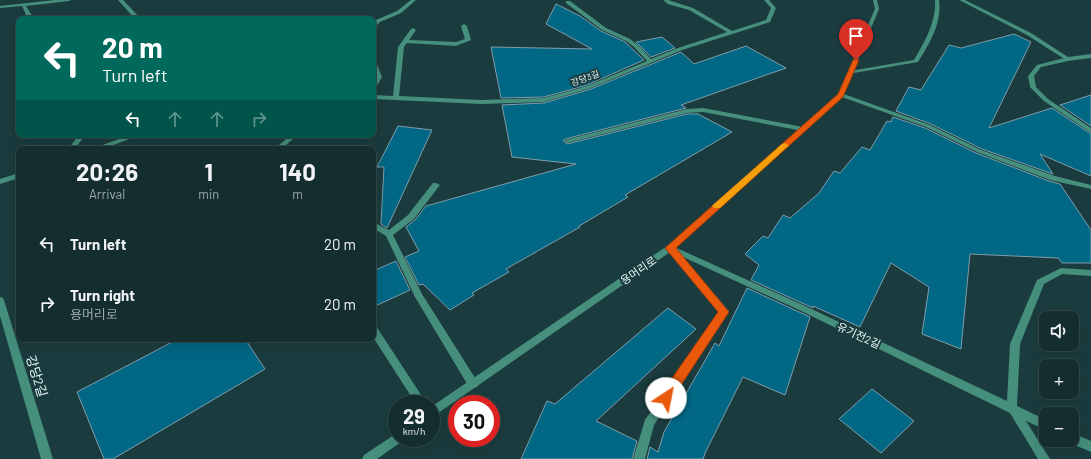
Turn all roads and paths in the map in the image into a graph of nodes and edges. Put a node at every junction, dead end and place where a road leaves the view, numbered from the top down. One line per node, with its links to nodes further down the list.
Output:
1 (69, 0): 10 (street)
2 (120, 0): 13 (street)
3 (414, 0): 14 (street)
4 (665, 0): 17 (street)
5 (766, 0): 17 (street, 강당3길)
6 (875, 0): 23 (street, 용머리로)
7 (937, 0): 23 (street)
8 (960, 0): 20 (street)
9 (568, 2): 21 (street)
10 (23, 4): 11 (street); 12 (street)
11 (0, 7)
12 (29, 16)
13 (135, 16)
14 (376, 23)
15 (464, 26): 18 (street)
16 (413, 30): 18 (street)
17 (730, 32): 21 (street, 강당3길)
18 (405, 41): 27 (street)
19 (1091, 56): 20 (street)
20 (1068, 59): 29 (street)
21 (650, 61): 27 (street, 강당3길)
22 (376, 70): 24 (street)
23 (850, 73): 25 (street, 용머리로)
24 (376, 82)
25 (841, 95): 28 (street, 용머리로); 40 (street)
26 (376, 97): 27 (street, 강당3길)
27 (396, 98)
28 (803, 129): 33 (street); 43 (street, 용머리로)
29 (1091, 131)
30 (80, 138): 34 (street)
31 (127, 138): 35 (street)
32 (291, 138): 36 (street)
33 (567, 141)
34 (73, 146)
35 (105, 146)
36 (281, 146)
37 (16, 176): 38 (street)
38 (0, 182)
39 (436, 185): 42 (street)
40 (1091, 188)
41 (376, 227): 42 (street)
42 (389, 234): 47 (street)
43 (670, 248): 47 (street, 용머리로); 50 (street, 유기전2길); 57 (street)
44 (1091, 273): 50 (street)
45 (0, 300): 55 (street, 강당2길)
46 (376, 334): 48 (street)
47 (473, 384): 49 (street, 용머리로)
48 (416, 395)
49 (440, 407)
50 (1012, 407): 51 (street, 유기전2길); 58 (street)
51 (1039, 421)
52 (1079, 441): 54 (street)
53 (388, 445): 56 (street)
54 (1091, 447)
55 (47, 459)
56 (368, 459)
57 (639, 459)
58 (1044, 459)

